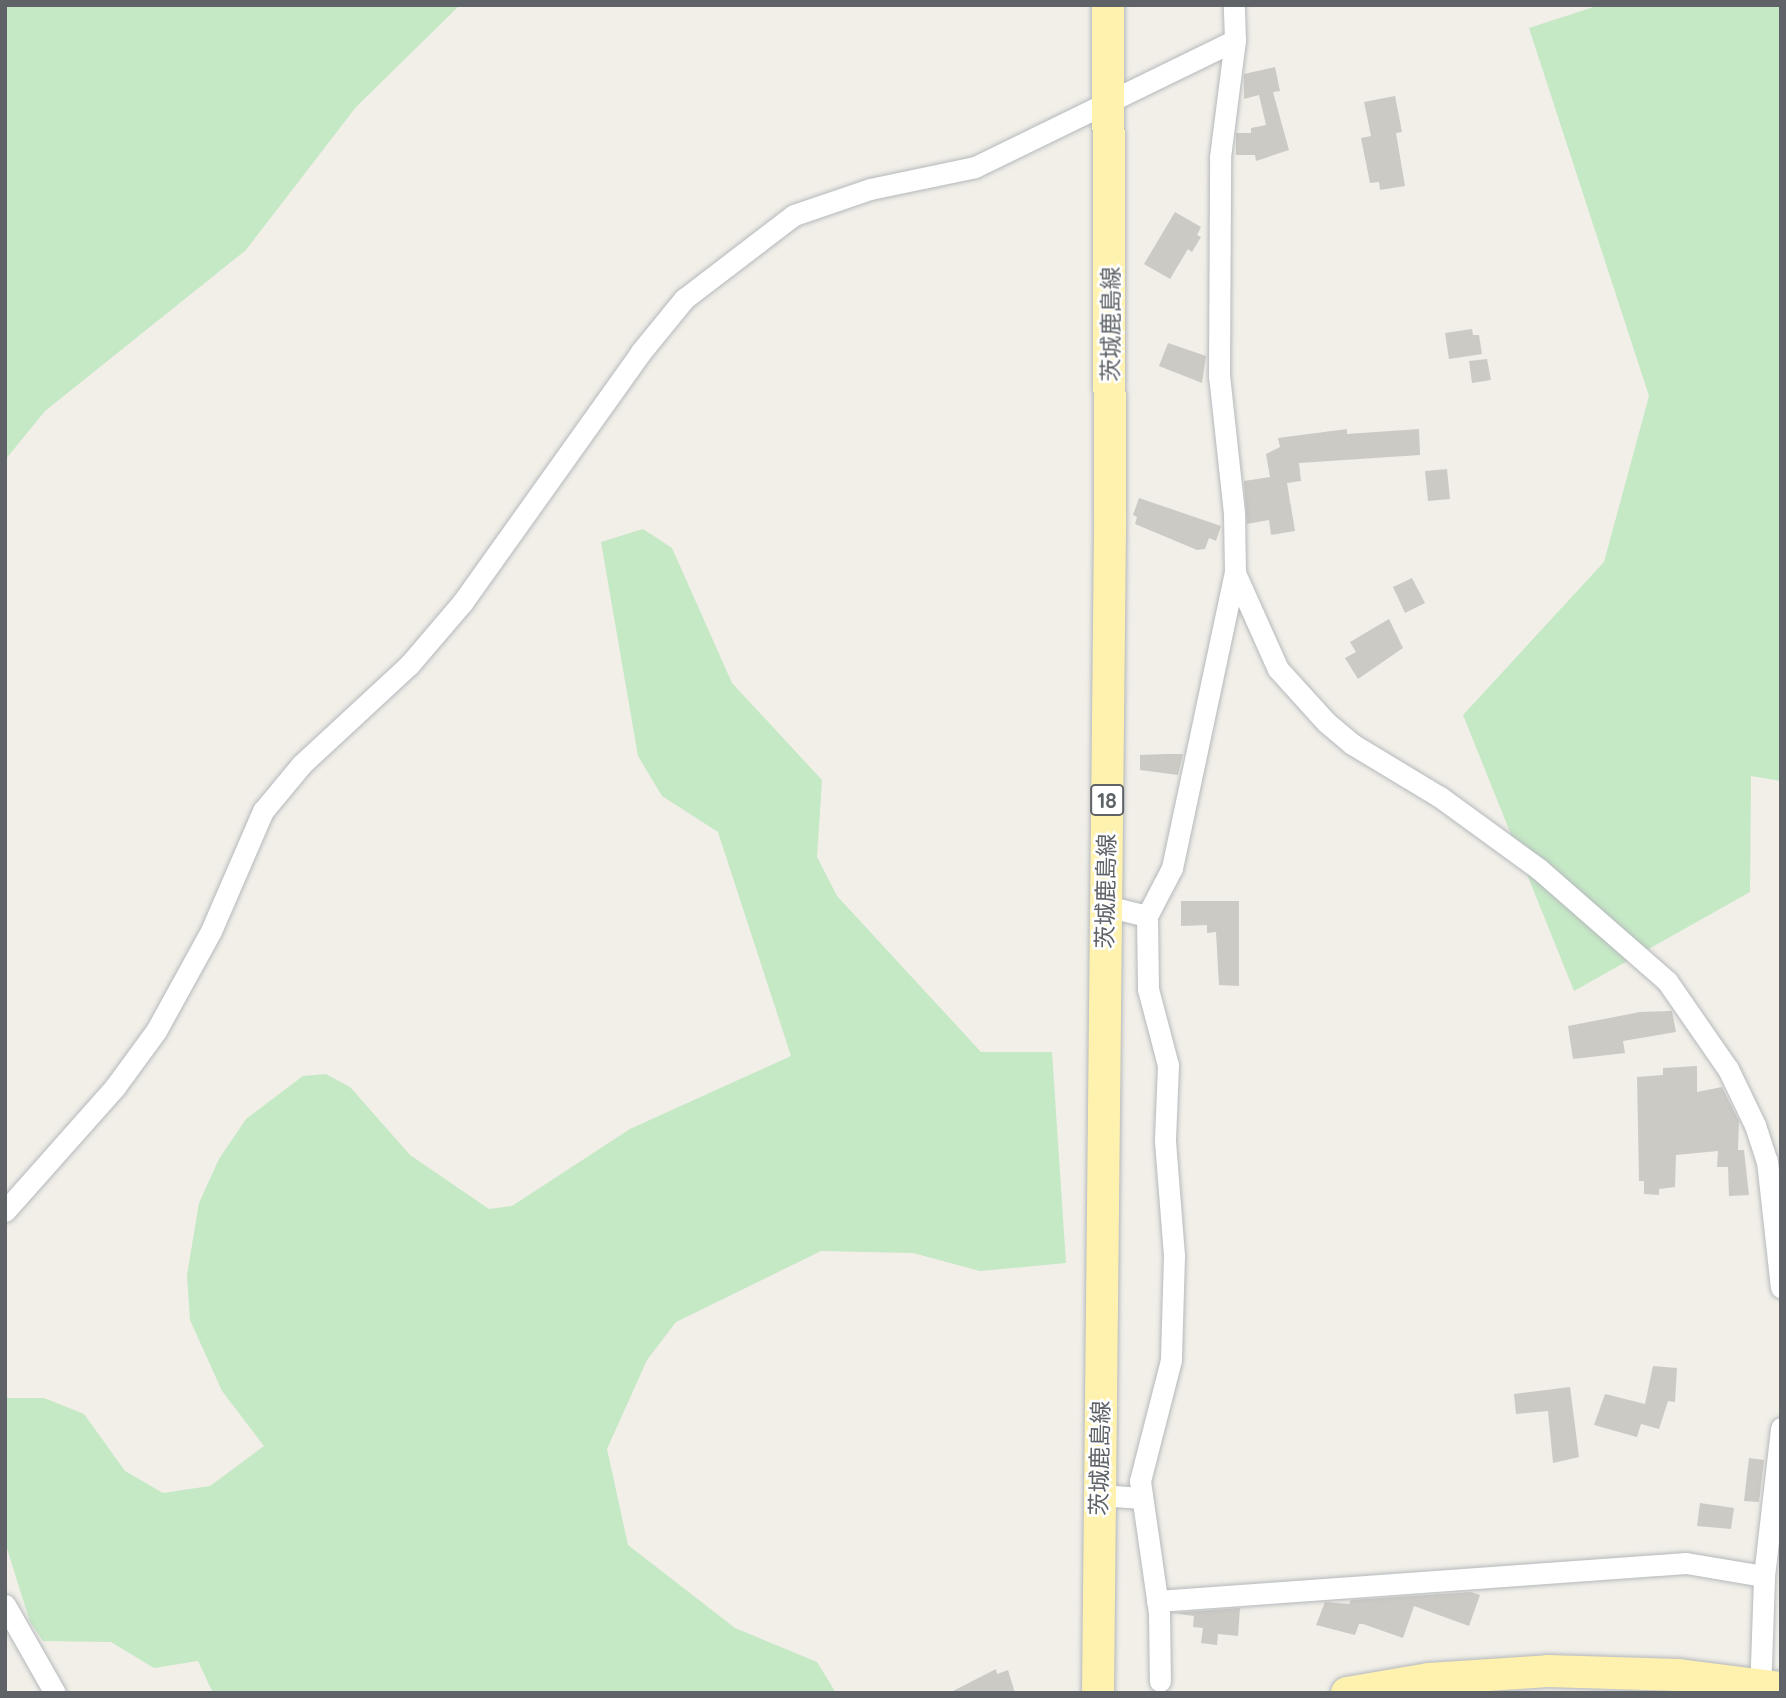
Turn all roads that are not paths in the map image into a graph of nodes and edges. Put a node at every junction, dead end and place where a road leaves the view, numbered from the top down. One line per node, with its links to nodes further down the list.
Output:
1 (1108, 5): 4 (main road, 茨城鹿島線 / 18)
2 (1234, 5): 3 (street)
3 (1235, 40): 4 (street); 5 (street)
4 (1111, 98): 6 (main road, 茨城鹿島線 / 18); 9 (street)
5 (1235, 571): 7 (street); 8 (street)
6 (1106, 906): 7 (street); 12 (main road, 茨城鹿島線 / 18)
7 (1147, 916): 13 (street)
8 (1777, 1210): 10 (street)
9 (5, 1211)
10 (1781, 1287)
11 (1781, 1428): 14 (street)
12 (1099, 1495): 13 (street); 20 (main road, 茨城鹿島線 / 18)
13 (1142, 1498): 15 (street)
14 (1764, 1576): 15 (street); 18 (street)
15 (1157, 1601): 17 (street)
16 (5, 1605): 19 (street)
17 (1160, 1681)
18 (1767, 1688): 21 (main road)
19 (55, 1693)
20 (1098, 1693)
21 (1348, 1693)

